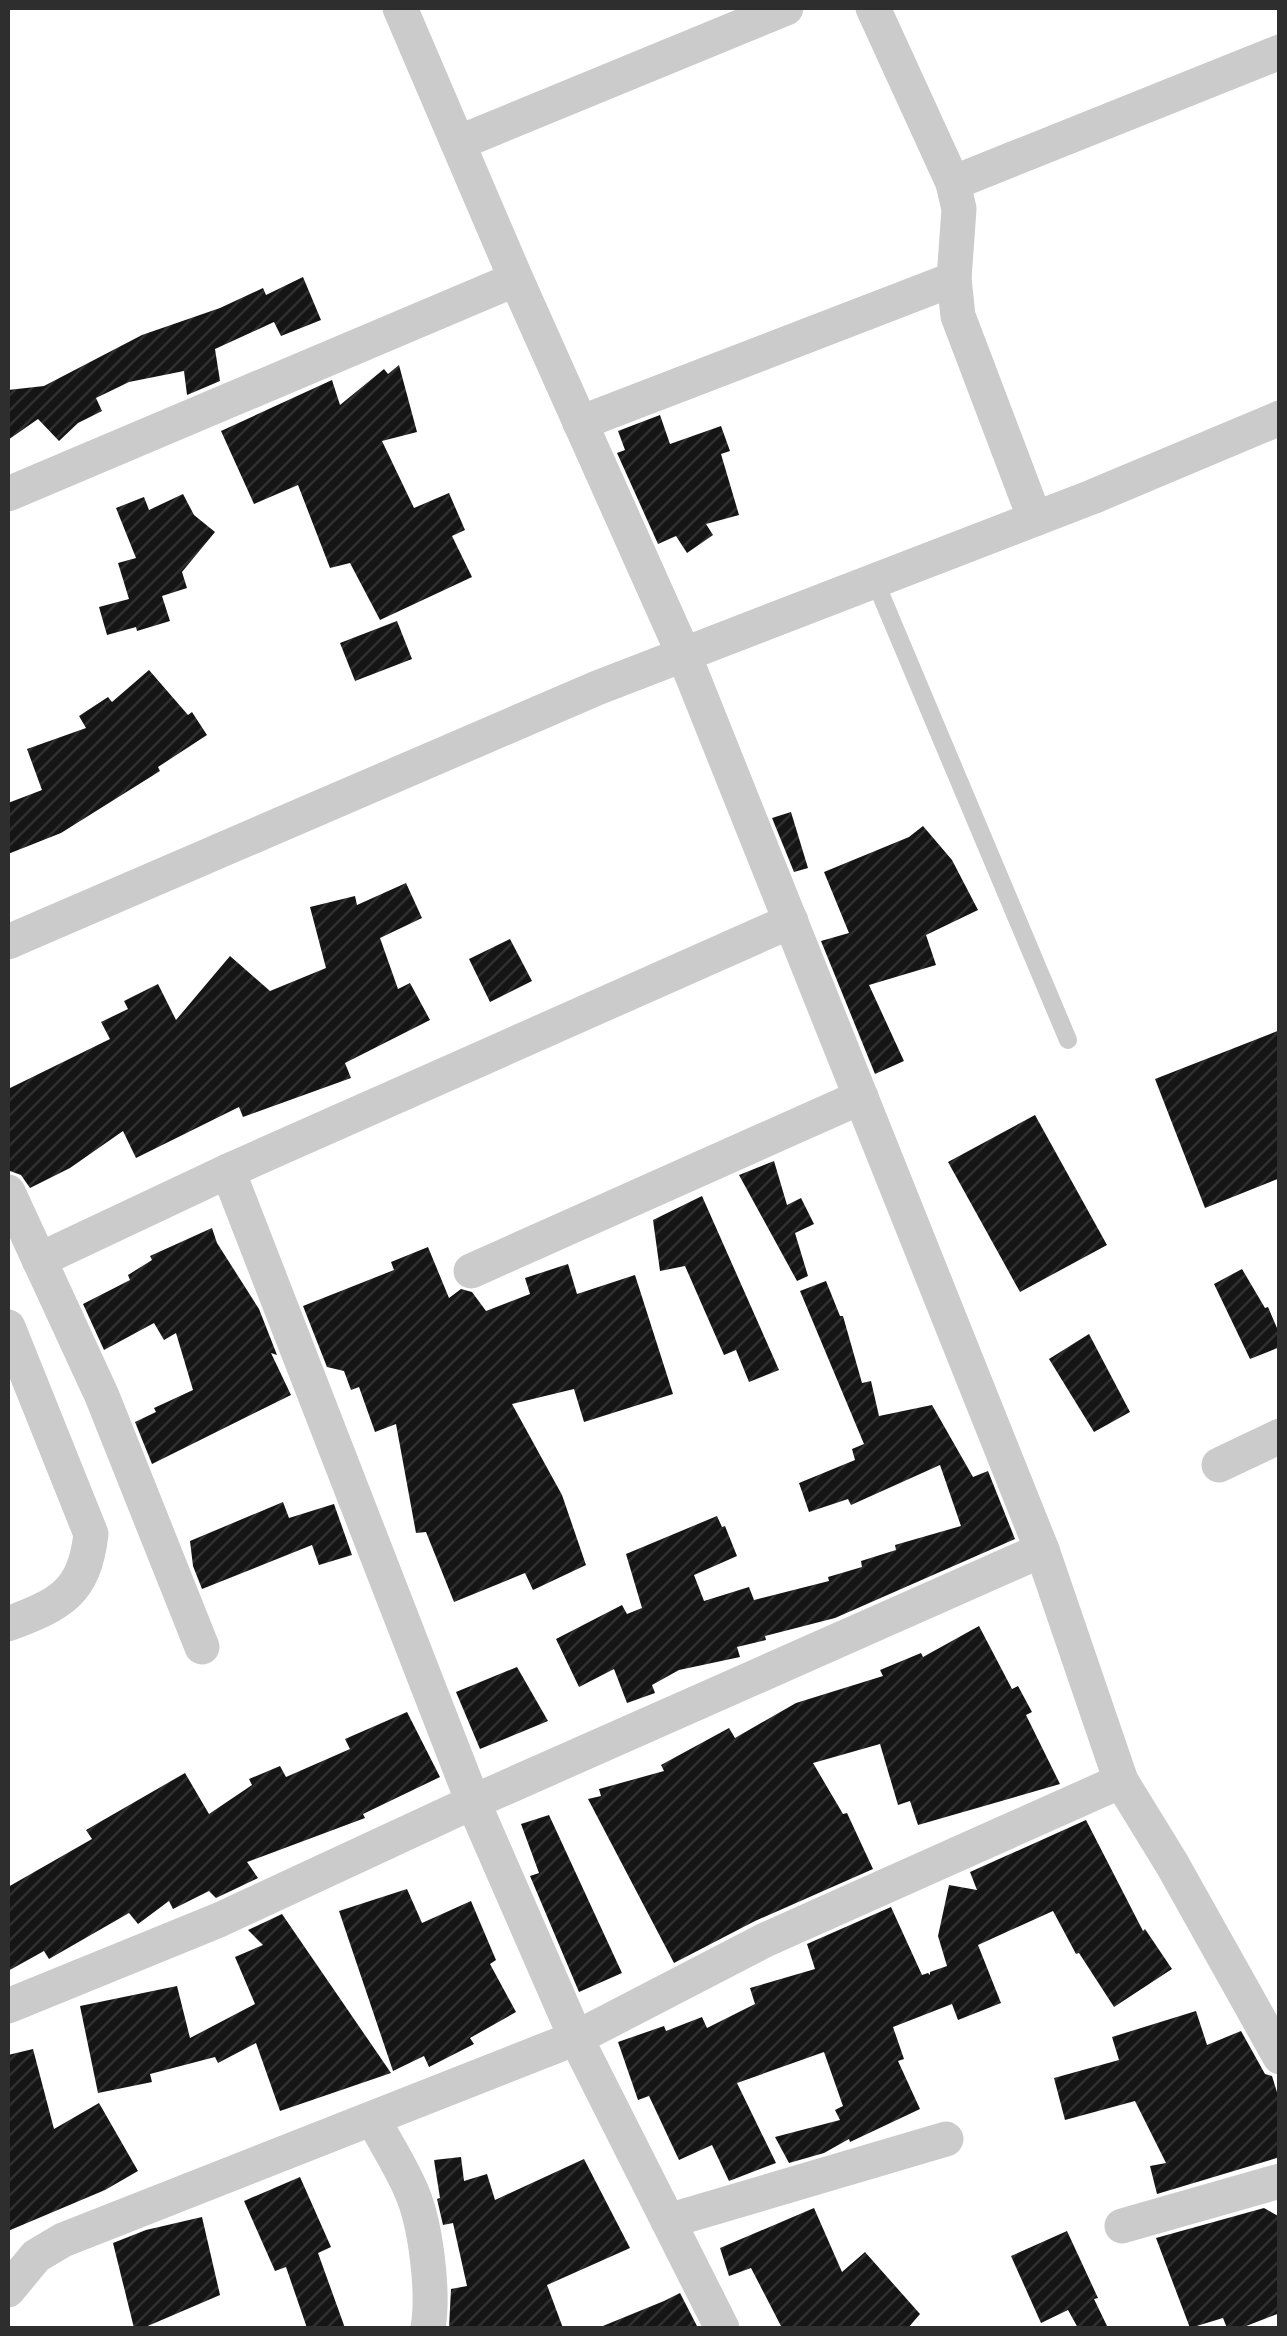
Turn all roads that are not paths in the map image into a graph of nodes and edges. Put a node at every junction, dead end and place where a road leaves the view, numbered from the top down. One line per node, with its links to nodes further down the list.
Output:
1 (400, 8): 5 (street)
2 (786, 8): 5 (street)
3 (873, 8): 6 (street)
4 (1280, 52): 6 (street)
5 (458, 144): 7 (street)
6 (953, 183): 8 (street)
7 (516, 278): 10 (street); 11 (street)
8 (954, 279): 10 (street); 12 (street)
9 (1280, 418): 12 (street)
10 (580, 422): 14 (street)
11 (8, 494)
12 (1035, 519): 13 (street)
13 (875, 581): 14 (street); 17 (lane)
14 (684, 655): 15 (street); 16 (street)
15 (790, 921): 18 (street); 19 (street)
16 (8, 942)
17 (1068, 1040)
18 (861, 1097): 22 (street); 26 (street)
19 (228, 1170): 21 (street); 30 (street)
20 (8, 1192): 21 (street)
21 (38, 1260): 28 (street)
22 (471, 1271)
23 (8, 1328): 27 (street)
24 (1280, 1436): 25 (street)
25 (1219, 1465)
26 (1042, 1550): 29 (street); 30 (street)
27 (8, 1624)
28 (202, 1647)
29 (1121, 1781): 32 (street); 33 (street)
30 (473, 1802): 31 (street); 32 (street)
31 (8, 2006)
32 (576, 2038): 34 (street); 37 (street)
33 (1280, 2057)
34 (373, 2118): 39 (street); 40 (street)
35 (946, 2139): 37 (street)
36 (1280, 2182): 38 (street)
37 (668, 2221): 41 (street)
38 (1122, 2226)
39 (8, 2290)
40 (428, 2328)
41 (722, 2328)

